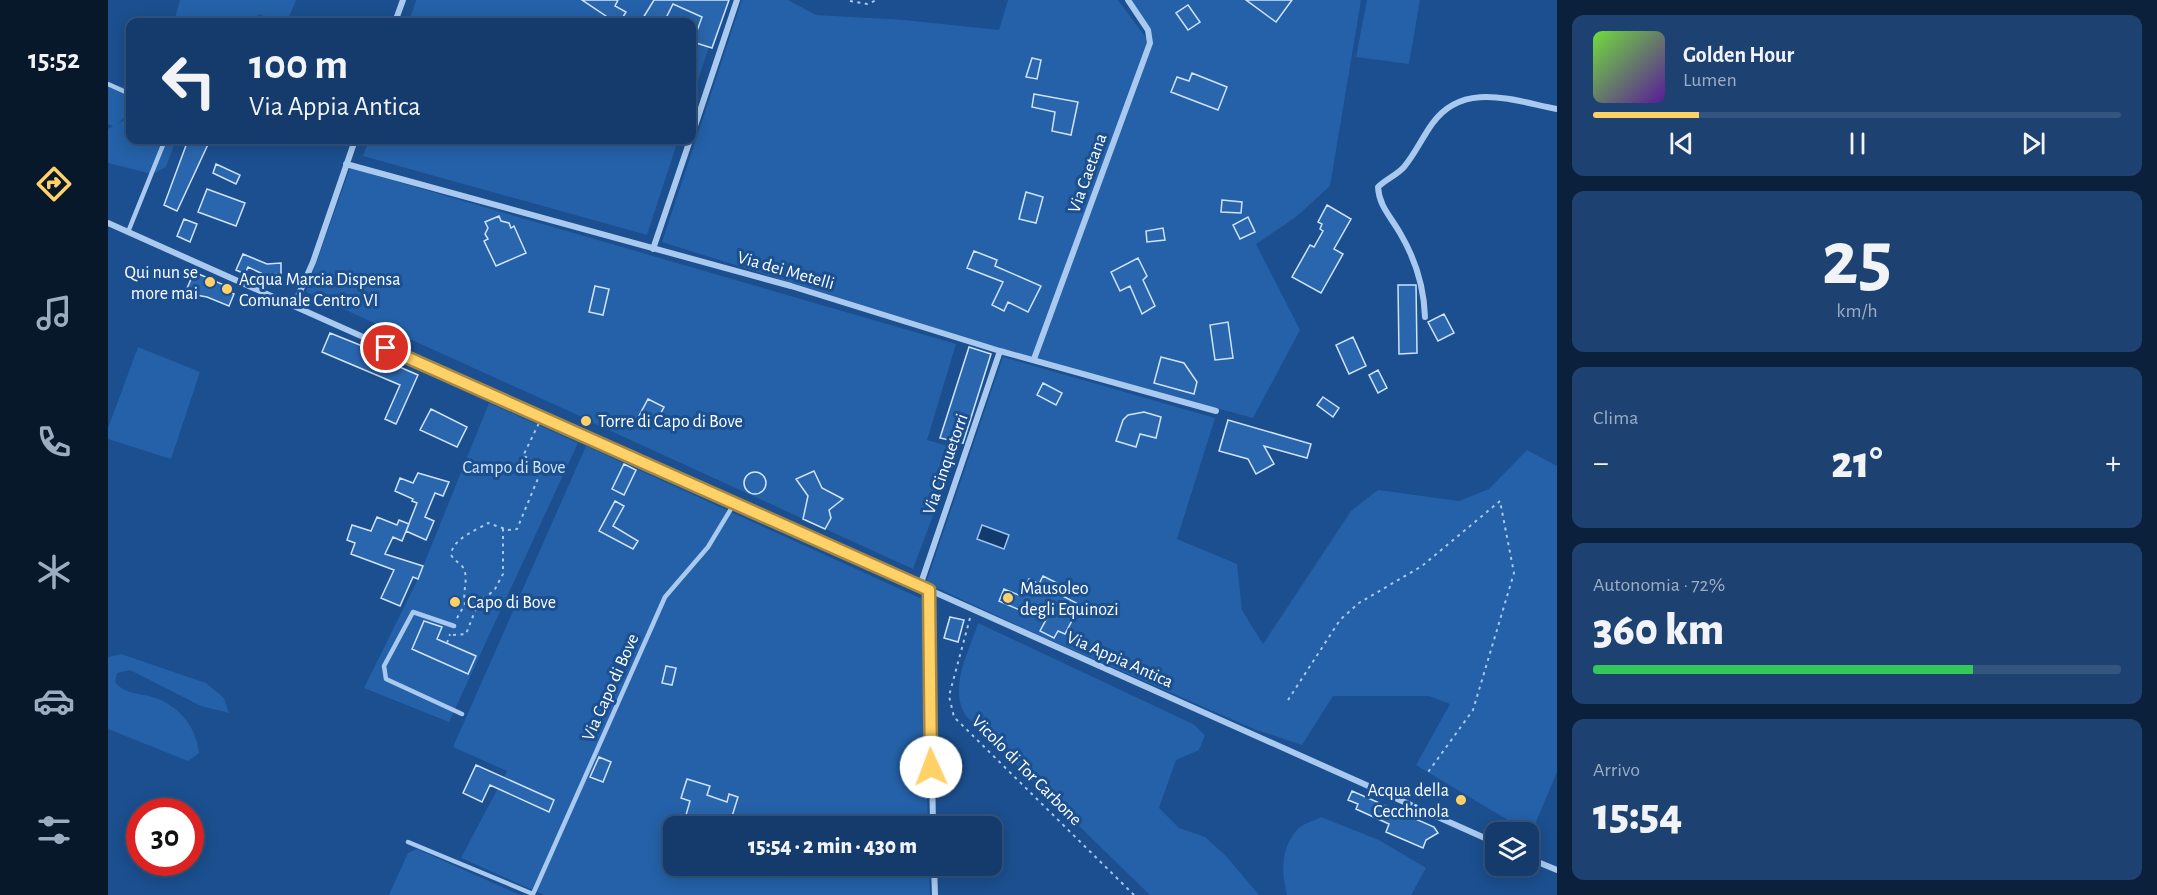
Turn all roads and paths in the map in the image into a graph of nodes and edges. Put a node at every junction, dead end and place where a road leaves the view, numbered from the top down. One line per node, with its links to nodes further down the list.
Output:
1 (403, 0): 6 (street)
2 (736, 0): 10 (street)
3 (877, 0): 5 (path)
4 (1128, 0): 21 (street, Via Caetana)
5 (850, 1)
6 (396, 18)
7 (108, 84): 8 (lane)
8 (126, 92)
9 (1557, 109): 19 (street)
10 (696, 123)
11 (163, 144): 16 (lane)
12 (354, 144): 14 (street)
13 (689, 144): 17 (street)
14 (346, 164): 17 (street, Via dei Metelli); 18 (street)
15 (108, 223): 16 (street, Via Appia Antica)
16 (128, 232): 18 (street, Via Appia Antica)
17 (653, 249): 20 (street, Via dei Metelli)
18 (294, 306): 23 (street, Via Appia Antica)
19 (1425, 317)
20 (1000, 351): 21 (street, Via dei Metelli); 26 (street, Via Cinquetorri)
21 (1034, 359): 22 (street, Via dei Metelli)
22 (1216, 411)
23 (541, 418): 24 (street, Via Appia Antica); 25 (path)
24 (734, 504): 26 (street, Via Appia Antica); 43 (lane, Via Capo di Bove)
25 (504, 528): 28 (path); 29 (path)
26 (920, 586): 27 (street, Via Appia Antica)
27 (929, 590): 30 (street, Via Appia Antica); 37 (street)
28 (487, 597): 29 (path); 32 (path)
29 (465, 601): 31 (path)
30 (972, 610): 38 (street, Via Appia Antica); 45 (path, Vicolo di Tor Carbone)
31 (453, 626): 32 (path); 35 (lane)
32 (450, 634): 33 (path)
33 (447, 643)
34 (1288, 700): 36 (path)
35 (462, 714)
36 (1426, 775)
37 (933, 816)
38 (1485, 838)
39 (408, 842): 43 (lane)
40 (1539, 863): 41 (street)
41 (1557, 870)
42 (934, 876): 44 (street)
43 (534, 895)
44 (935, 895)
45 (1134, 895)

